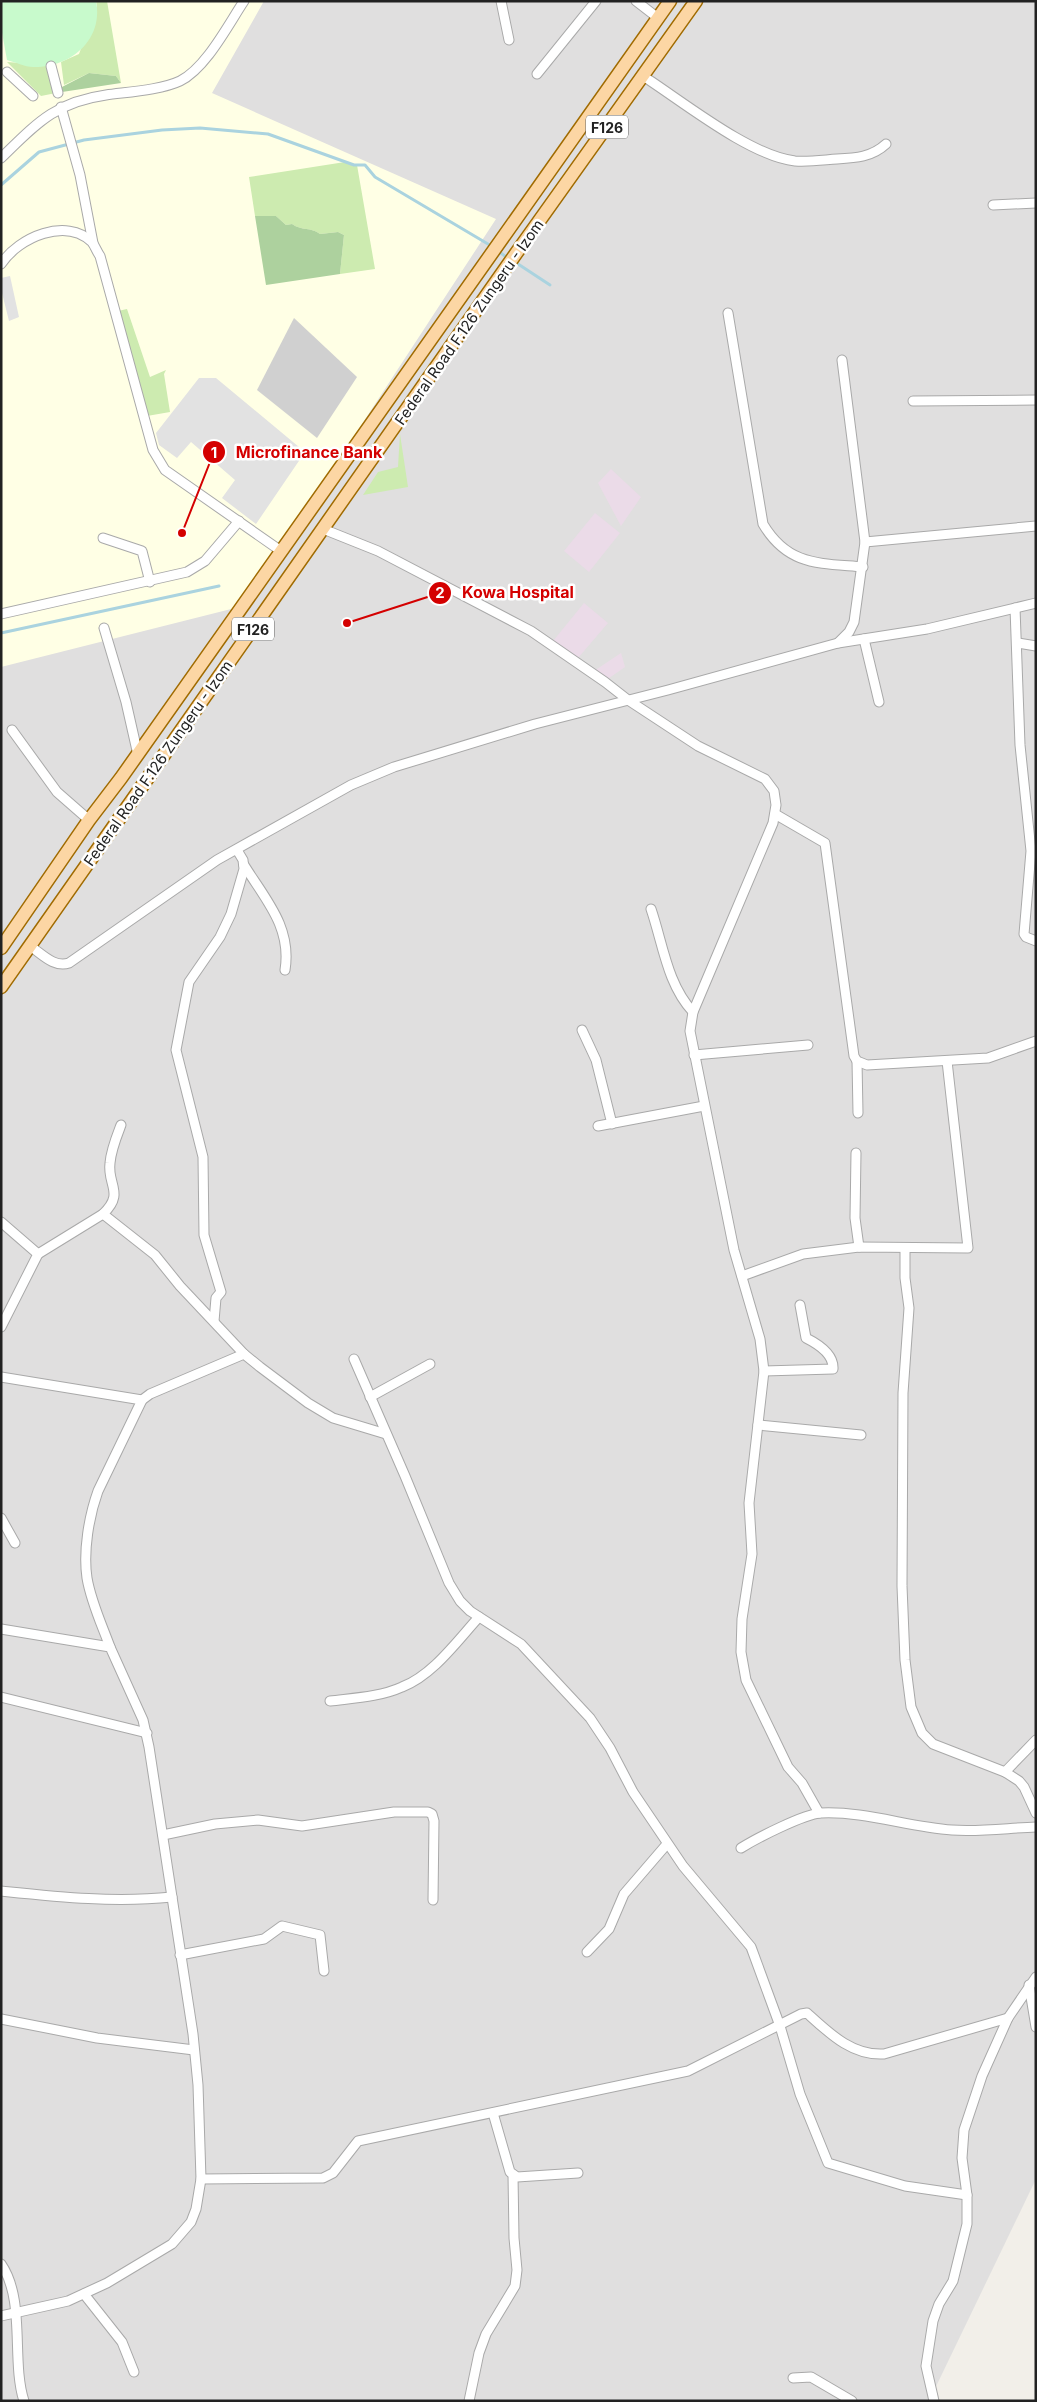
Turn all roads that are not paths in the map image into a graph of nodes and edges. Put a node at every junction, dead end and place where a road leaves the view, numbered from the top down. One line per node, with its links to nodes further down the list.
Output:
1 (244, 1): 15 (street)
2 (501, 1): 8 (street)
3 (596, 1): 11 (street)
4 (636, 1): 7 (street)
5 (670, 1): 7 (main road, Federal Road F.126 Zungeru - Izom / F126)
6 (696, 1): 12 (main road, Federal Road F.126 Zungeru - Izom / F126)
7 (658, 18): 31 (main road, Federal Road F.126 Zungeru - Izom / F126)
8 (509, 40)
9 (52, 66): 13 (street)
10 (7, 72): 14 (street)
11 (537, 74)
12 (643, 76): 16 (street); 28 (main road, Federal Road F.126 Zungeru - Izom / F126)
13 (58, 93)
14 (33, 96)
15 (61, 108): 17 (street); 20 (street)
16 (886, 144)
17 (1, 158)
18 (1036, 203): 19 (street)
19 (993, 205)
20 (92, 243): 21 (street); 26 (street)
21 (1, 264)
22 (728, 313): 32 (street)
23 (842, 360): 30 (street)
24 (1036, 400): 25 (street)
25 (913, 401)
26 (239, 521): 31 (street); 33 (street)
27 (1036, 526): 30 (street)
28 (323, 529): 42 (street); 47 (main road, Federal Road F.126 Zungeru - Izom / F126)
29 (103, 538): 33 (street)
30 (866, 542): 32 (street)
31 (281, 551): 45 (main road, Federal Road F.126 Zungeru - Izom / F126)
32 (863, 567): 39 (street)
33 (150, 582): 36 (street)
34 (1036, 603): 35 (street)
35 (1015, 608): 38 (street); 40 (street)
36 (1, 614)
37 (104, 628): 45 (street)
38 (864, 639): 39 (street); 43 (street)
39 (838, 643): 42 (street)
40 (1018, 643): 41 (street); 48 (street)
41 (1036, 646)
42 (628, 700): 49 (street); 51 (street)
43 (880, 702)
44 (12, 730): 50 (street)
45 (138, 755): 46 (main road, Federal Road F.126 Zungeru - Izom / F126)
46 (121, 778): 47 (main road); 50 (main road, Federal Road F.126 Zungeru - Izom / F126)
47 (139, 792): 55 (main road, Federal Road F.126 Zungeru - Izom / F126)
48 (1032, 812): 54 (street)
49 (775, 814): 59 (street); 64 (street)
50 (89, 820): 56 (main road, Federal Road F.126 Zungeru - Izom / F126)
51 (236, 850): 52 (street); 55 (street)
52 (244, 865): 57 (street); 79 (street)
53 (651, 909): 59 (street)
54 (1036, 941)
55 (30, 946): 58 (main road, Federal Road F.126 Zungeru - Izom / F126)
56 (1, 948)
57 (285, 970)
58 (1, 987)
59 (693, 1012): 63 (street)
60 (582, 1030): 68 (street)
61 (1036, 1041): 65 (street)
62 (808, 1045): 63 (street)
63 (694, 1055): 66 (street)
64 (857, 1061): 65 (street); 67 (street)
65 (946, 1061): 75 (street)
66 (704, 1106): 68 (street); 77 (street)
67 (858, 1113)
68 (612, 1124): 70 (street)
69 (121, 1126): 72 (street)
70 (598, 1126)
71 (856, 1153): 74 (street)
72 (103, 1214): 76 (street); 79 (street)
73 (1, 1222): 76 (street)
74 (859, 1247): 75 (street); 77 (street)
75 (905, 1248): 100 (street)
76 (38, 1254): 80 (street)
77 (742, 1276): 84 (street)
78 (800, 1305): 84 (street)
79 (214, 1321): 81 (street)
80 (1, 1327)
81 (244, 1354): 87 (street); 89 (street)
82 (354, 1359): 86 (street)
83 (430, 1364): 86 (street)
84 (764, 1371): 88 (street)
85 (1, 1377): 87 (street)
86 (370, 1397): 89 (street)
87 (142, 1400): 95 (street)
88 (758, 1425): 90 (street); 101 (street)
89 (386, 1434): 93 (street)
90 (860, 1435)
91 (1, 1518): 92 (street)
92 (15, 1543)
93 (478, 1617): 97 (street); 105 (street)
94 (1, 1629): 95 (street)
95 (110, 1648): 98 (street)
96 (1, 1697): 98 (street)
97 (330, 1701)
98 (146, 1733): 104 (street)
99 (1036, 1740): 100 (street)
100 (1004, 1772): 102 (street)
101 (819, 1813): 103 (street); 106 (street)
102 (1036, 1813)
103 (1036, 1827)
104 (163, 1835): 108 (street); 109 (street)
105 (667, 1844): 110 (street); 117 (street)
106 (741, 1848)
107 (1, 1891): 108 (street)
108 (172, 1897): 111 (street)
109 (433, 1900)
110 (587, 1952)
111 (180, 1955): 112 (street); 119 (street)
112 (324, 1971)
113 (1036, 1977): 114 (street)
114 (1029, 1985): 115 (street); 118 (street)
115 (1008, 2018): 117 (street); 124 (street)
116 (1, 2019): 119 (street)
117 (780, 2026): 120 (street); 124 (street)
118 (1036, 2027)
119 (194, 2050): 123 (street)
120 (494, 2113): 122 (street); 123 (street)
121 (578, 2173): 122 (street)
122 (513, 2174): 132 (street)
123 (201, 2179): 126 (street)
124 (967, 2195): 134 (street)
125 (1, 2264): 127 (street)
126 (84, 2294): 127 (street); 129 (street)
127 (15, 2314): 128 (street); 131 (street)
128 (1, 2316)
129 (134, 2372)
130 (793, 2378): 133 (street)
131 (24, 2401)
132 (469, 2401)
133 (852, 2401)
134 (934, 2401)

